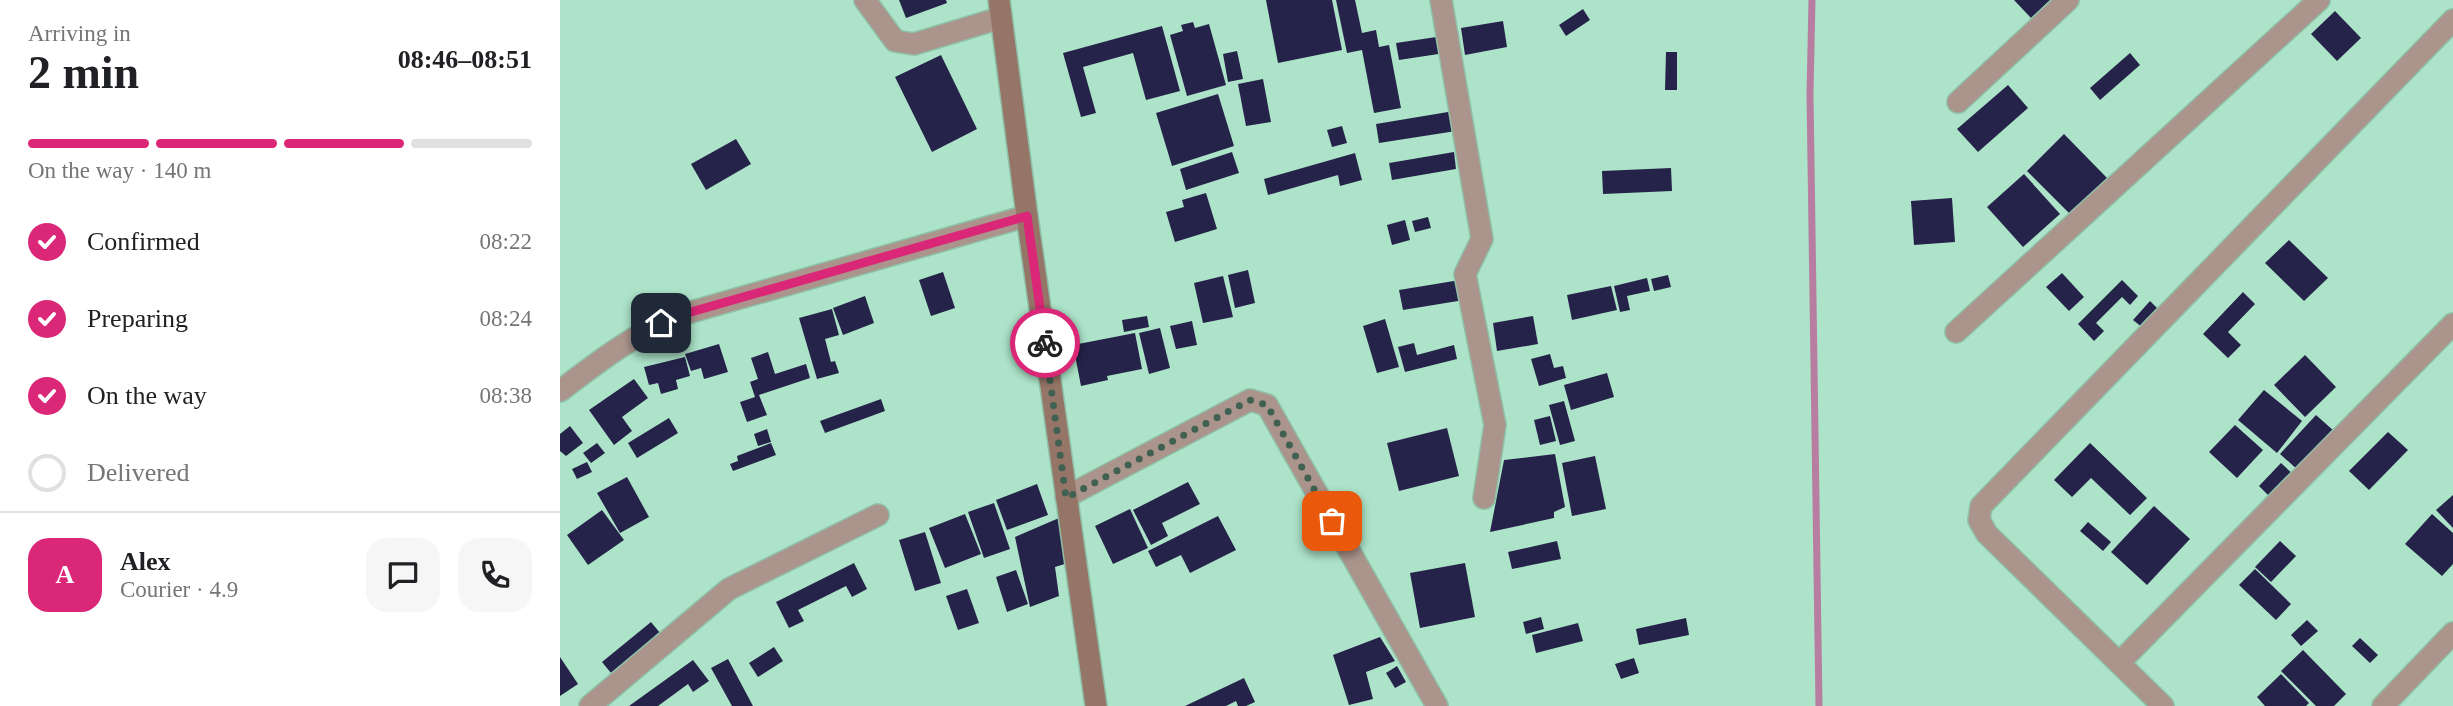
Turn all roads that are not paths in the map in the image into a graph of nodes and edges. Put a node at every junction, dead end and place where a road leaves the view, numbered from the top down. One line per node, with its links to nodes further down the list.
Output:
1 (865, 0): 5 (street)
2 (1441, 0): 13 (street)
3 (2068, 0): 7 (street)
4 (2319, 0): 10 (street)
5 (1000, 9): 8 (street)
6 (2453, 20): 16 (street)
7 (1958, 102)
8 (1027, 216): 11 (street); 12 (street)
9 (2453, 324): 16 (street)
10 (1956, 332)
11 (560, 391)
12 (1066, 498): 18 (street); 19 (street)
13 (1484, 498)
14 (877, 514): 17 (street)
15 (2453, 632): 21 (street)
16 (2119, 663): 20 (street)
17 (590, 706)
18 (1096, 706)
19 (1437, 706)
20 (2163, 706)
21 (2383, 706)

